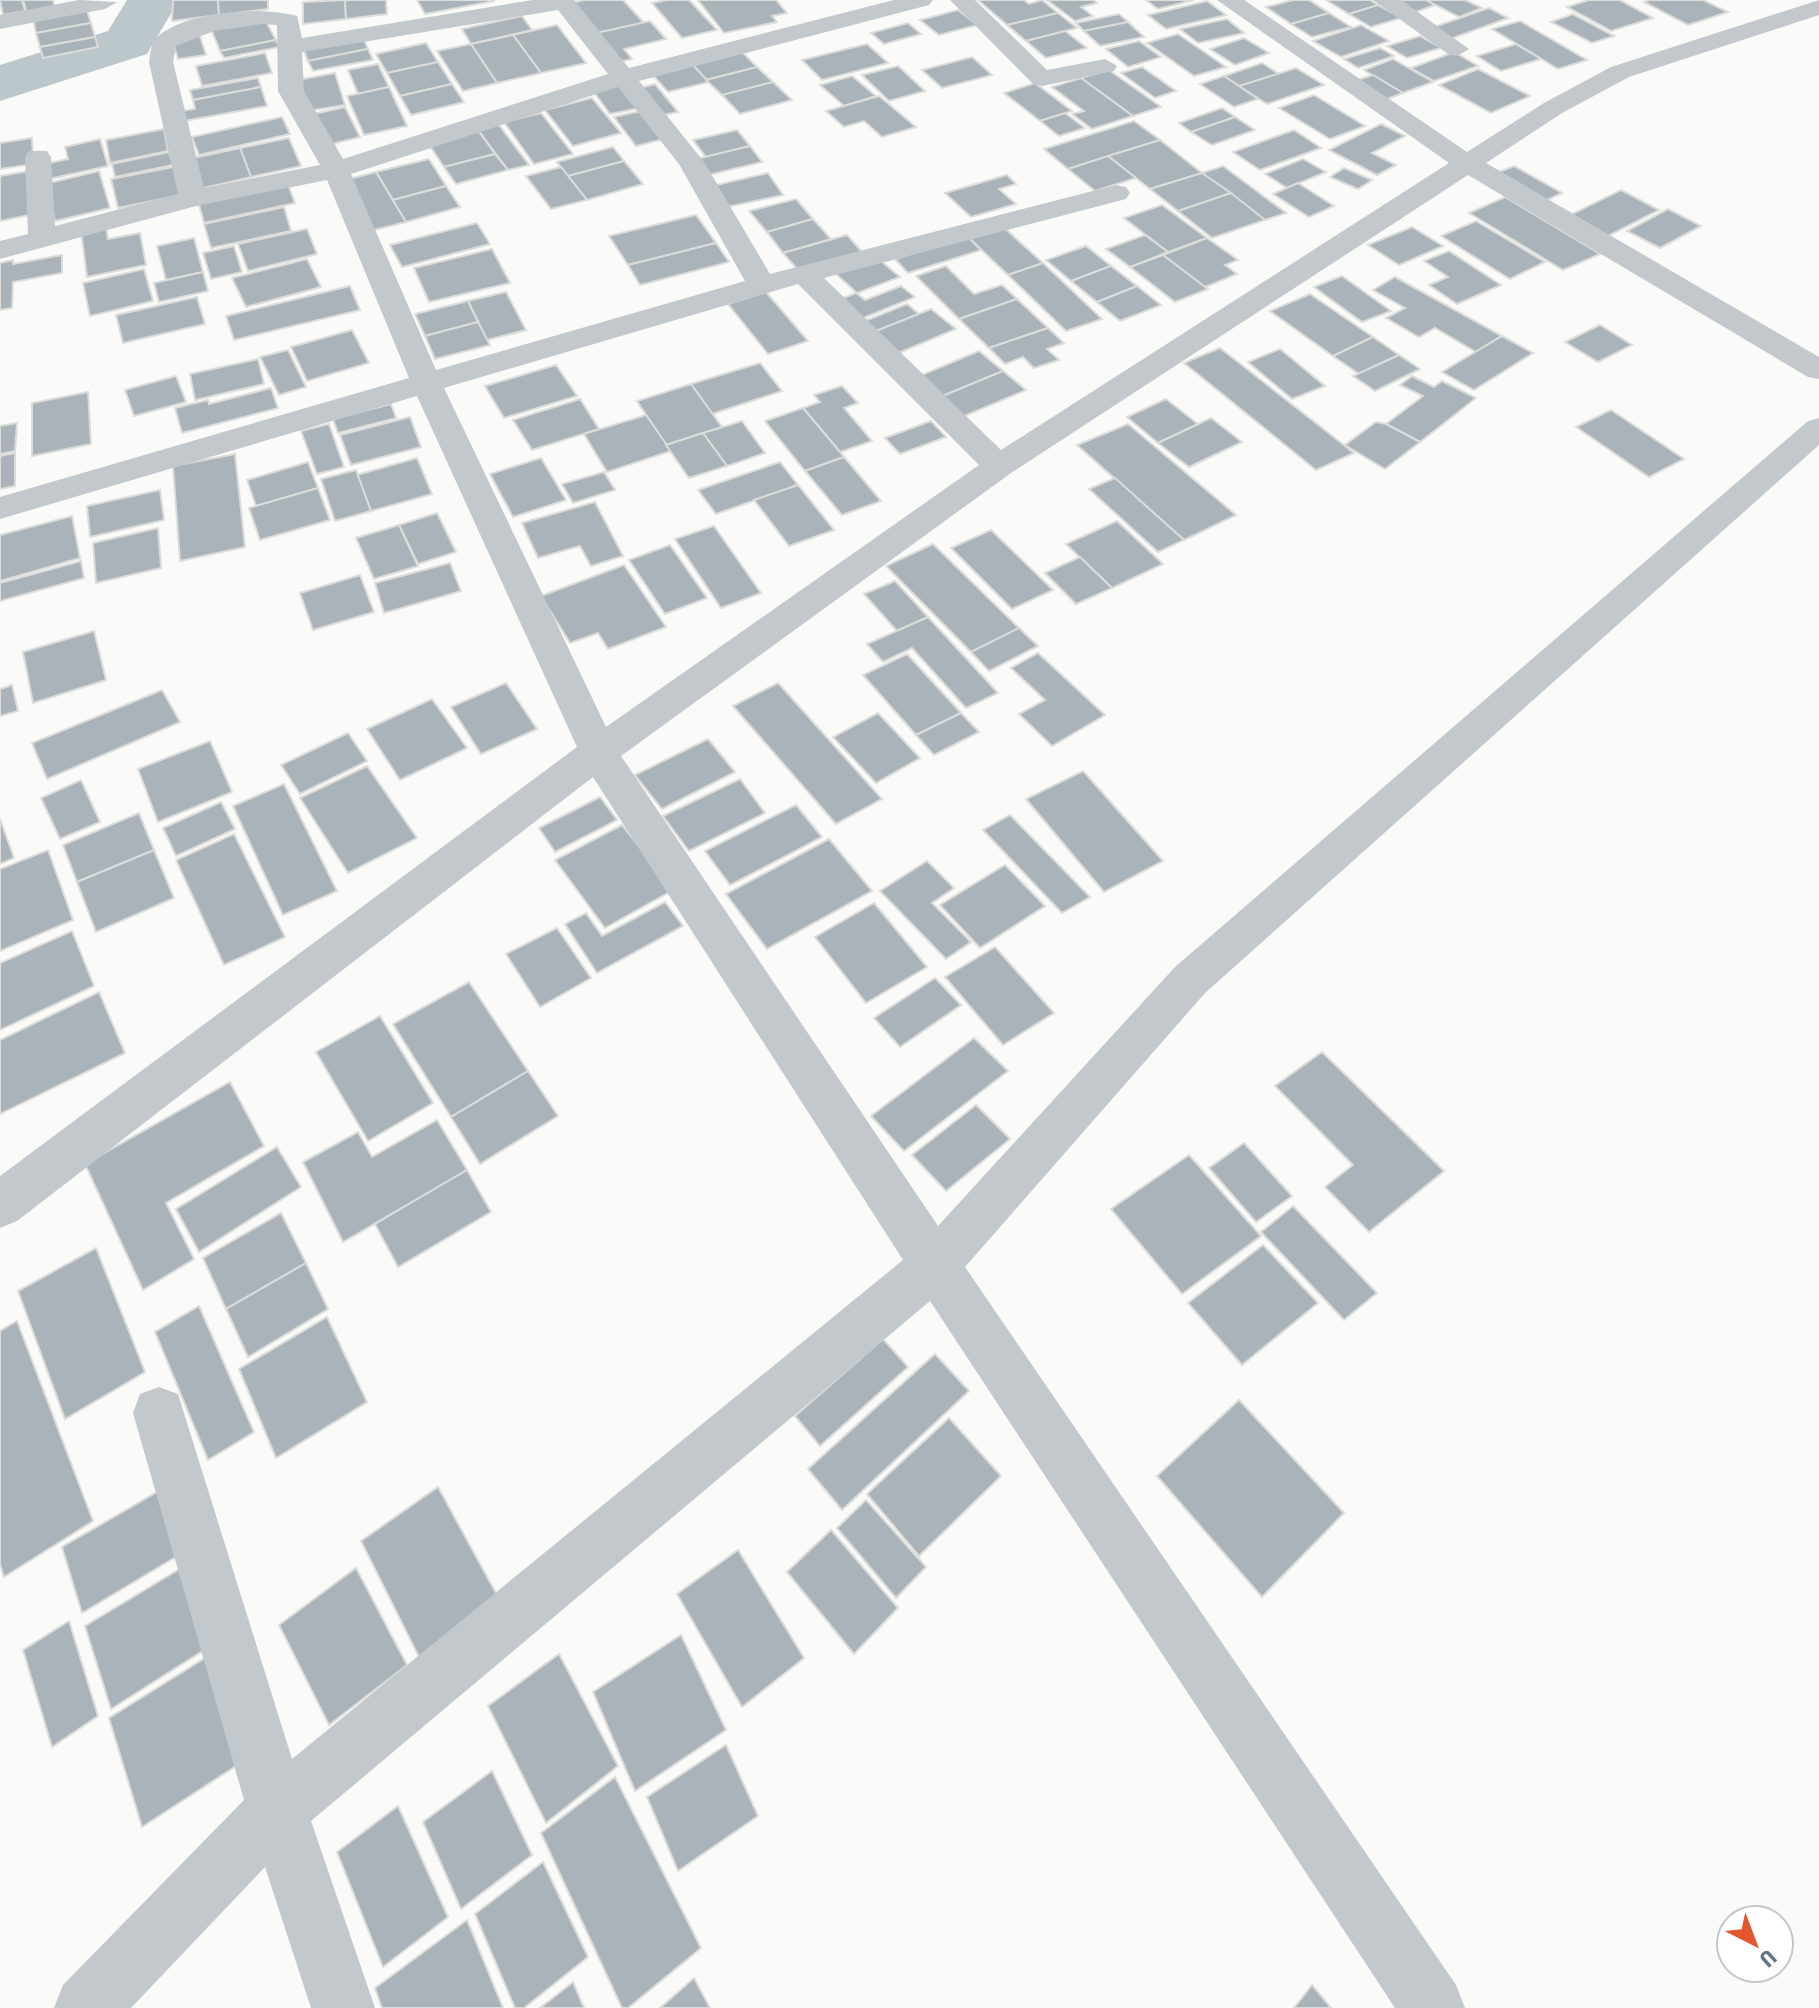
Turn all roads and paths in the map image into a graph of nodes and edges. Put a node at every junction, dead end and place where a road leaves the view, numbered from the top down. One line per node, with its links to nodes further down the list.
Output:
1 (921, 0): 8 (street)
2 (962, 0): 12 (street)
3 (1229, 0): 15 (street)
4 (1385, 0): 11 (street)
5 (563, 1): 10 (street); 13 (street)
6 (105, 2): 9 (street)
7 (1819, 7): 15 (street)
8 (848, 8): 13 (street)
9 (0, 22)
10 (290, 47): 16 (street); 18 (street)
11 (1457, 49)
12 (1105, 66)
13 (624, 77): 16 (street); 22 (street)
14 (38, 157): 19 (street)
15 (1466, 163): 23 (street); 26 (street)
16 (336, 170): 18 (street); 24 (street)
17 (1116, 193): 21 (street)
18 (193, 198): 19 (street)
19 (42, 239): 20 (street)
20 (0, 250)
21 (804, 274): 22 (street); 26 (street)
22 (762, 285): 24 (street)
23 (1819, 370)
24 (427, 385): 27 (street); 28 (street)
25 (1819, 428): 30 (street)
26 (999, 466): 28 (street)
27 (0, 508)
28 (598, 752): 29 (street); 30 (street)
29 (0, 1205)
30 (935, 1265): 32 (street); 35 (street)
31 (159, 1413): 32 (street)
32 (277, 1810): 33 (street); 34 (street)
33 (86, 2008)
34 (343, 2008)
35 (1433, 2008)

